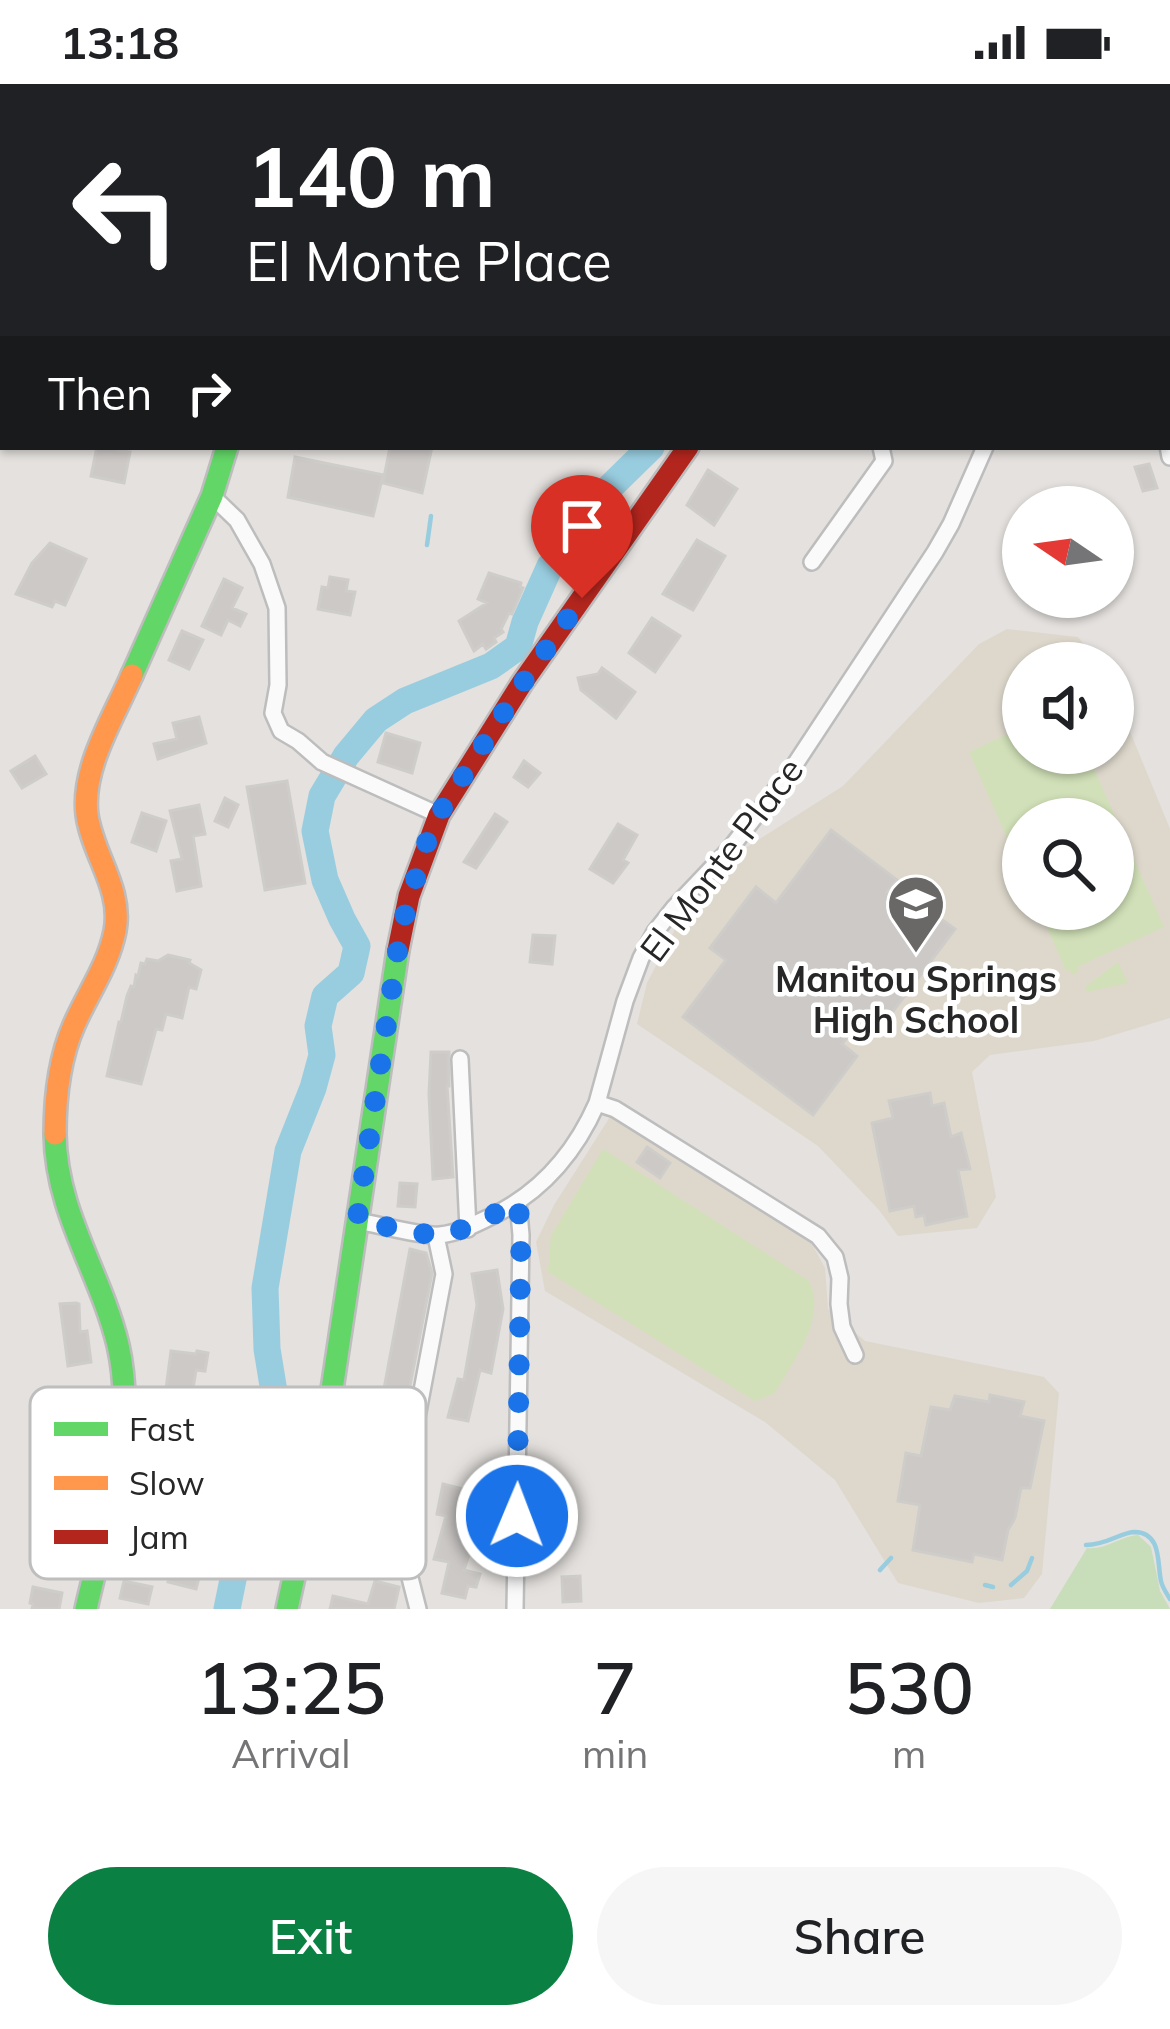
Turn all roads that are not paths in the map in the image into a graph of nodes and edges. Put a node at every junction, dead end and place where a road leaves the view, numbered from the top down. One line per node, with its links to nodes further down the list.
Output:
1 (226, 450): 5 (main road)
2 (686, 450): 7 (main road)
3 (882, 450): 6 (street)
4 (984, 450): 9 (street, El Monte Place)
5 (212, 496): 7 (street); 15 (main road)
6 (812, 562)
7 (439, 814): 11 (main road)
8 (460, 1059): 12 (street)
9 (597, 1102): 10 (street, El Monte Place); 14 (street)
10 (518, 1202): 12 (street, El Monte Place); 24 (street)
11 (357, 1221): 13 (street, El Monte Place); 16 (main road)
12 (467, 1228): 13 (street, El Monte Place)
13 (436, 1236): 17 (street)
14 (855, 1355)
15 (123, 1387)
16 (332, 1387)
17 (422, 1387)
18 (92, 1579): 21 (main road)
19 (294, 1579): 22 (main road)
20 (410, 1579): 23 (street)
21 (86, 1609)
22 (287, 1609)
23 (418, 1609)
24 (515, 1609)

